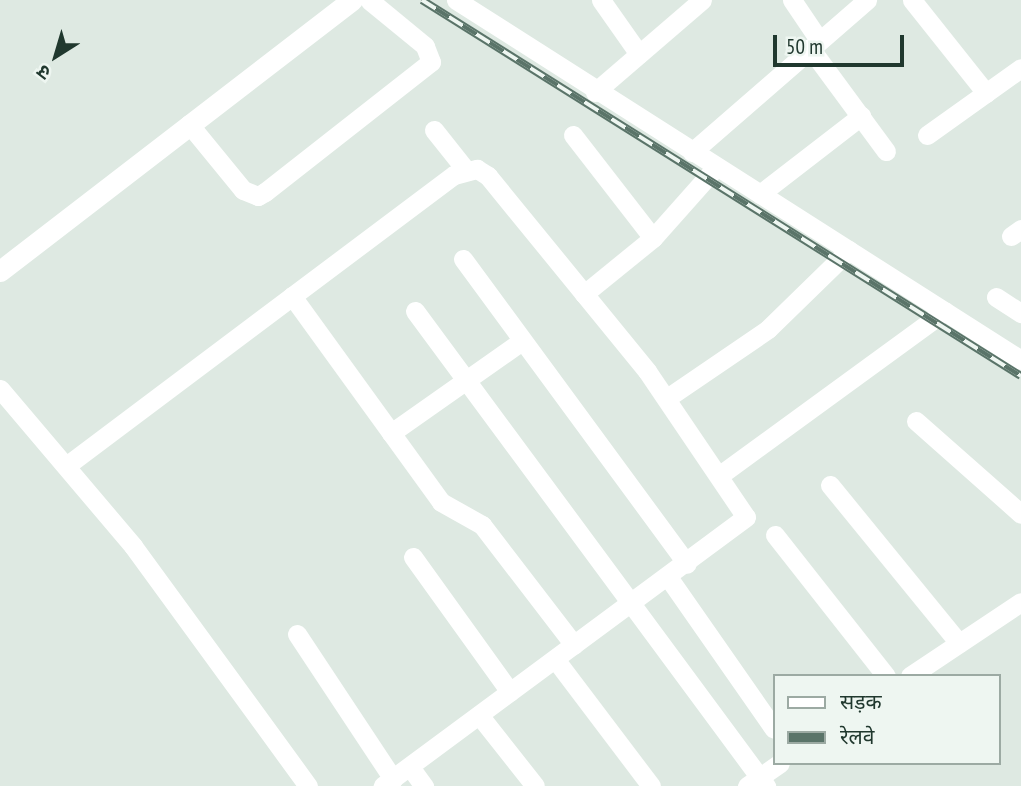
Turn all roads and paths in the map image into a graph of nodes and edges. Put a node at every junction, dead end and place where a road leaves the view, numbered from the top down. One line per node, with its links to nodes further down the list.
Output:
1 (352, 0): 15 (street)
2 (369, 0): 15 (street)
3 (456, 0): 12 (street)
4 (601, 0): 10 (street)
5 (702, 0): 10 (street)
6 (792, 0): 9 (street)
7 (867, 0): 9 (street)
8 (912, 0): 13 (street)
9 (814, 44): 14 (street); 19 (street)
10 (639, 54): 12 (street)
11 (1021, 68): 13 (street)
12 (595, 92): 19 (street)
13 (986, 93): 18 (street)
14 (860, 116): 20 (street); 23 (street)
15 (189, 124): 27 (street)
16 (434, 130): 22 (street)
17 (573, 135): 24 (street)
18 (927, 135)
19 (692, 152): 21 (street)
20 (886, 152)
21 (716, 167): 23 (street); 24 (street)
22 (465, 169): 28 (street); 29 (street)
23 (760, 194): 25 (street)
24 (653, 238): 28 (street)
25 (849, 250): 32 (street); 38 (street)
26 (463, 259): 34 (street)
27 (0, 271)
28 (584, 294): 38 (street)
29 (292, 296): 40 (street); 41 (street)
30 (996, 297): 33 (street)
31 (415, 311): 36 (street)
32 (945, 311): 35 (street); 42 (street)
33 (1021, 313)
34 (522, 341): 36 (street); 47 (street)
35 (1021, 359)
36 (466, 381): 40 (street); 50 (street)
37 (0, 389): 41 (street)
38 (667, 398): 42 (street)
39 (916, 421): 44 (street)
40 (391, 433): 53 (street)
41 (66, 466): 64 (street)
42 (720, 475): 47 (street)
43 (831, 485): 52 (street)
44 (1021, 514)
45 (775, 535): 55 (street)
46 (413, 557): 57 (street)
47 (687, 564): 48 (street)
48 (668, 577): 50 (street); 59 (street)
49 (1021, 602): 52 (street)
50 (629, 606): 53 (street); 63 (street)
51 (296, 634): 62 (street)
52 (960, 643): 56 (street)
53 (574, 645): 54 (street)
54 (555, 659): 57 (street); 67 (street)
55 (884, 674)
56 (913, 674)
57 (510, 692): 58 (street)
58 (479, 715): 61 (street); 66 (street)
59 (772, 726)
60 (778, 765): 63 (street)
61 (410, 766): 62 (street); 65 (street)
62 (388, 783)
63 (758, 783)
64 (308, 786)
65 (425, 786)
66 (536, 786)
67 (651, 786)

